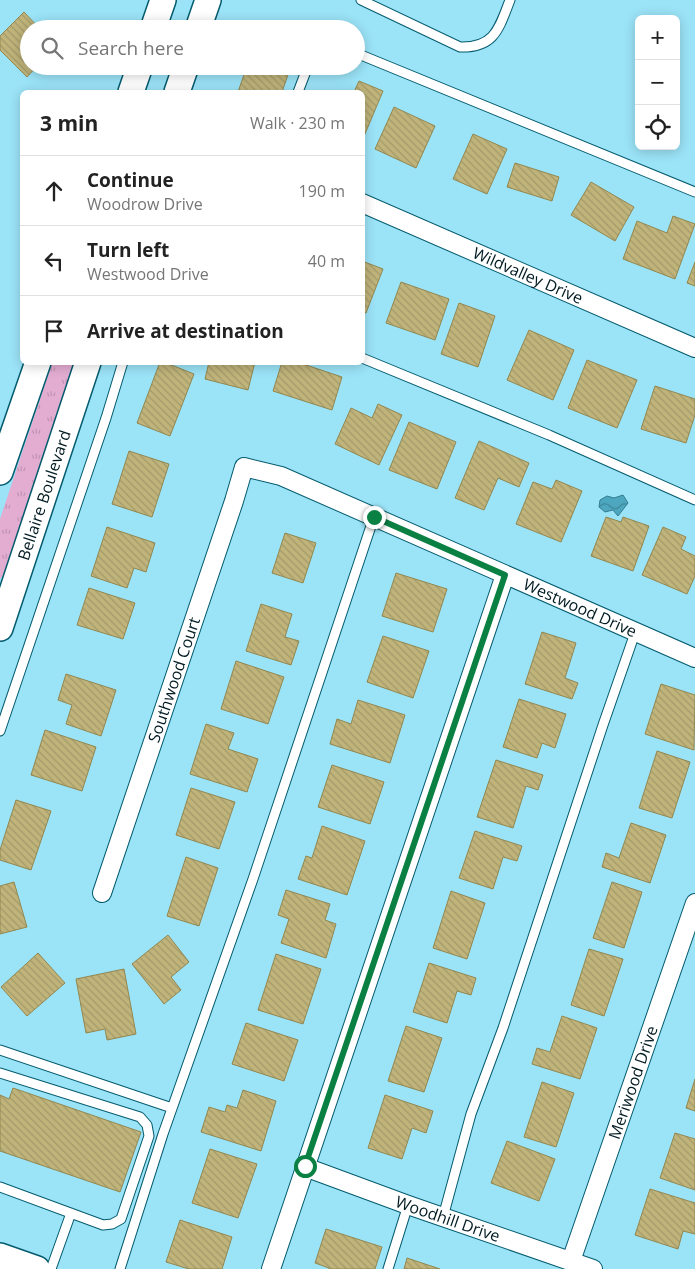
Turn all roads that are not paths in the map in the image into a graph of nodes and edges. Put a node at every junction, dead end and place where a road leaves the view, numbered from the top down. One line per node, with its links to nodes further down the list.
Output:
1 (163, 0): 5 (main road)
2 (208, 0): 6 (main road)
3 (361, 0): 4 (lane)
4 (510, 0)
5 (156, 20)
6 (201, 20)
7 (365, 58): 14 (lane)
8 (137, 75): 11 (main road)
9 (183, 75): 12 (main road)
10 (305, 75): 13 (lane)
11 (132, 90)
12 (178, 90)
13 (299, 90)
14 (695, 192)
15 (365, 204): 16 (street, Wildvalley Drive)
16 (695, 348)
17 (365, 359): 23 (lane)
18 (37, 365): 22 (main road)
19 (87, 365): 26 (main road, Bellaire Boulevard)
20 (122, 365): 29 (lane)
21 (244, 467): 24 (street, Westwood Drive); 30 (street, Southwood Court)
22 (0, 472)
23 (695, 500)
24 (374, 517): 25 (street, Westwood Drive); 34 (lane)
25 (505, 575): 27 (street, Westwood Drive); 35 (street)
26 (0, 628)
27 (635, 633): 28 (street, Westwood Drive); 39 (lane)
28 (695, 658)
29 (0, 731)
30 (102, 893)
31 (695, 903): 41 (street, Meriwood Drive)
32 (0, 1050): 34 (lane)
33 (0, 1073): 38 (lane)
34 (172, 1108): 44 (lane)
35 (305, 1166): 37 (street, Woodhill Drive); 45 (street)
36 (0, 1187): 38 (lane)
37 (408, 1205): 39 (street, Woodhill Drive); 46 (lane)
38 (71, 1213): 43 (lane)
39 (443, 1217): 41 (street, Woodhill Drive)
40 (0, 1256): 42 (main road)
41 (571, 1261): 47 (street, Woodhill Drive)
42 (37, 1269)
43 (51, 1269)
44 (120, 1269)
45 (271, 1269)
46 (388, 1269)
47 (593, 1269)

